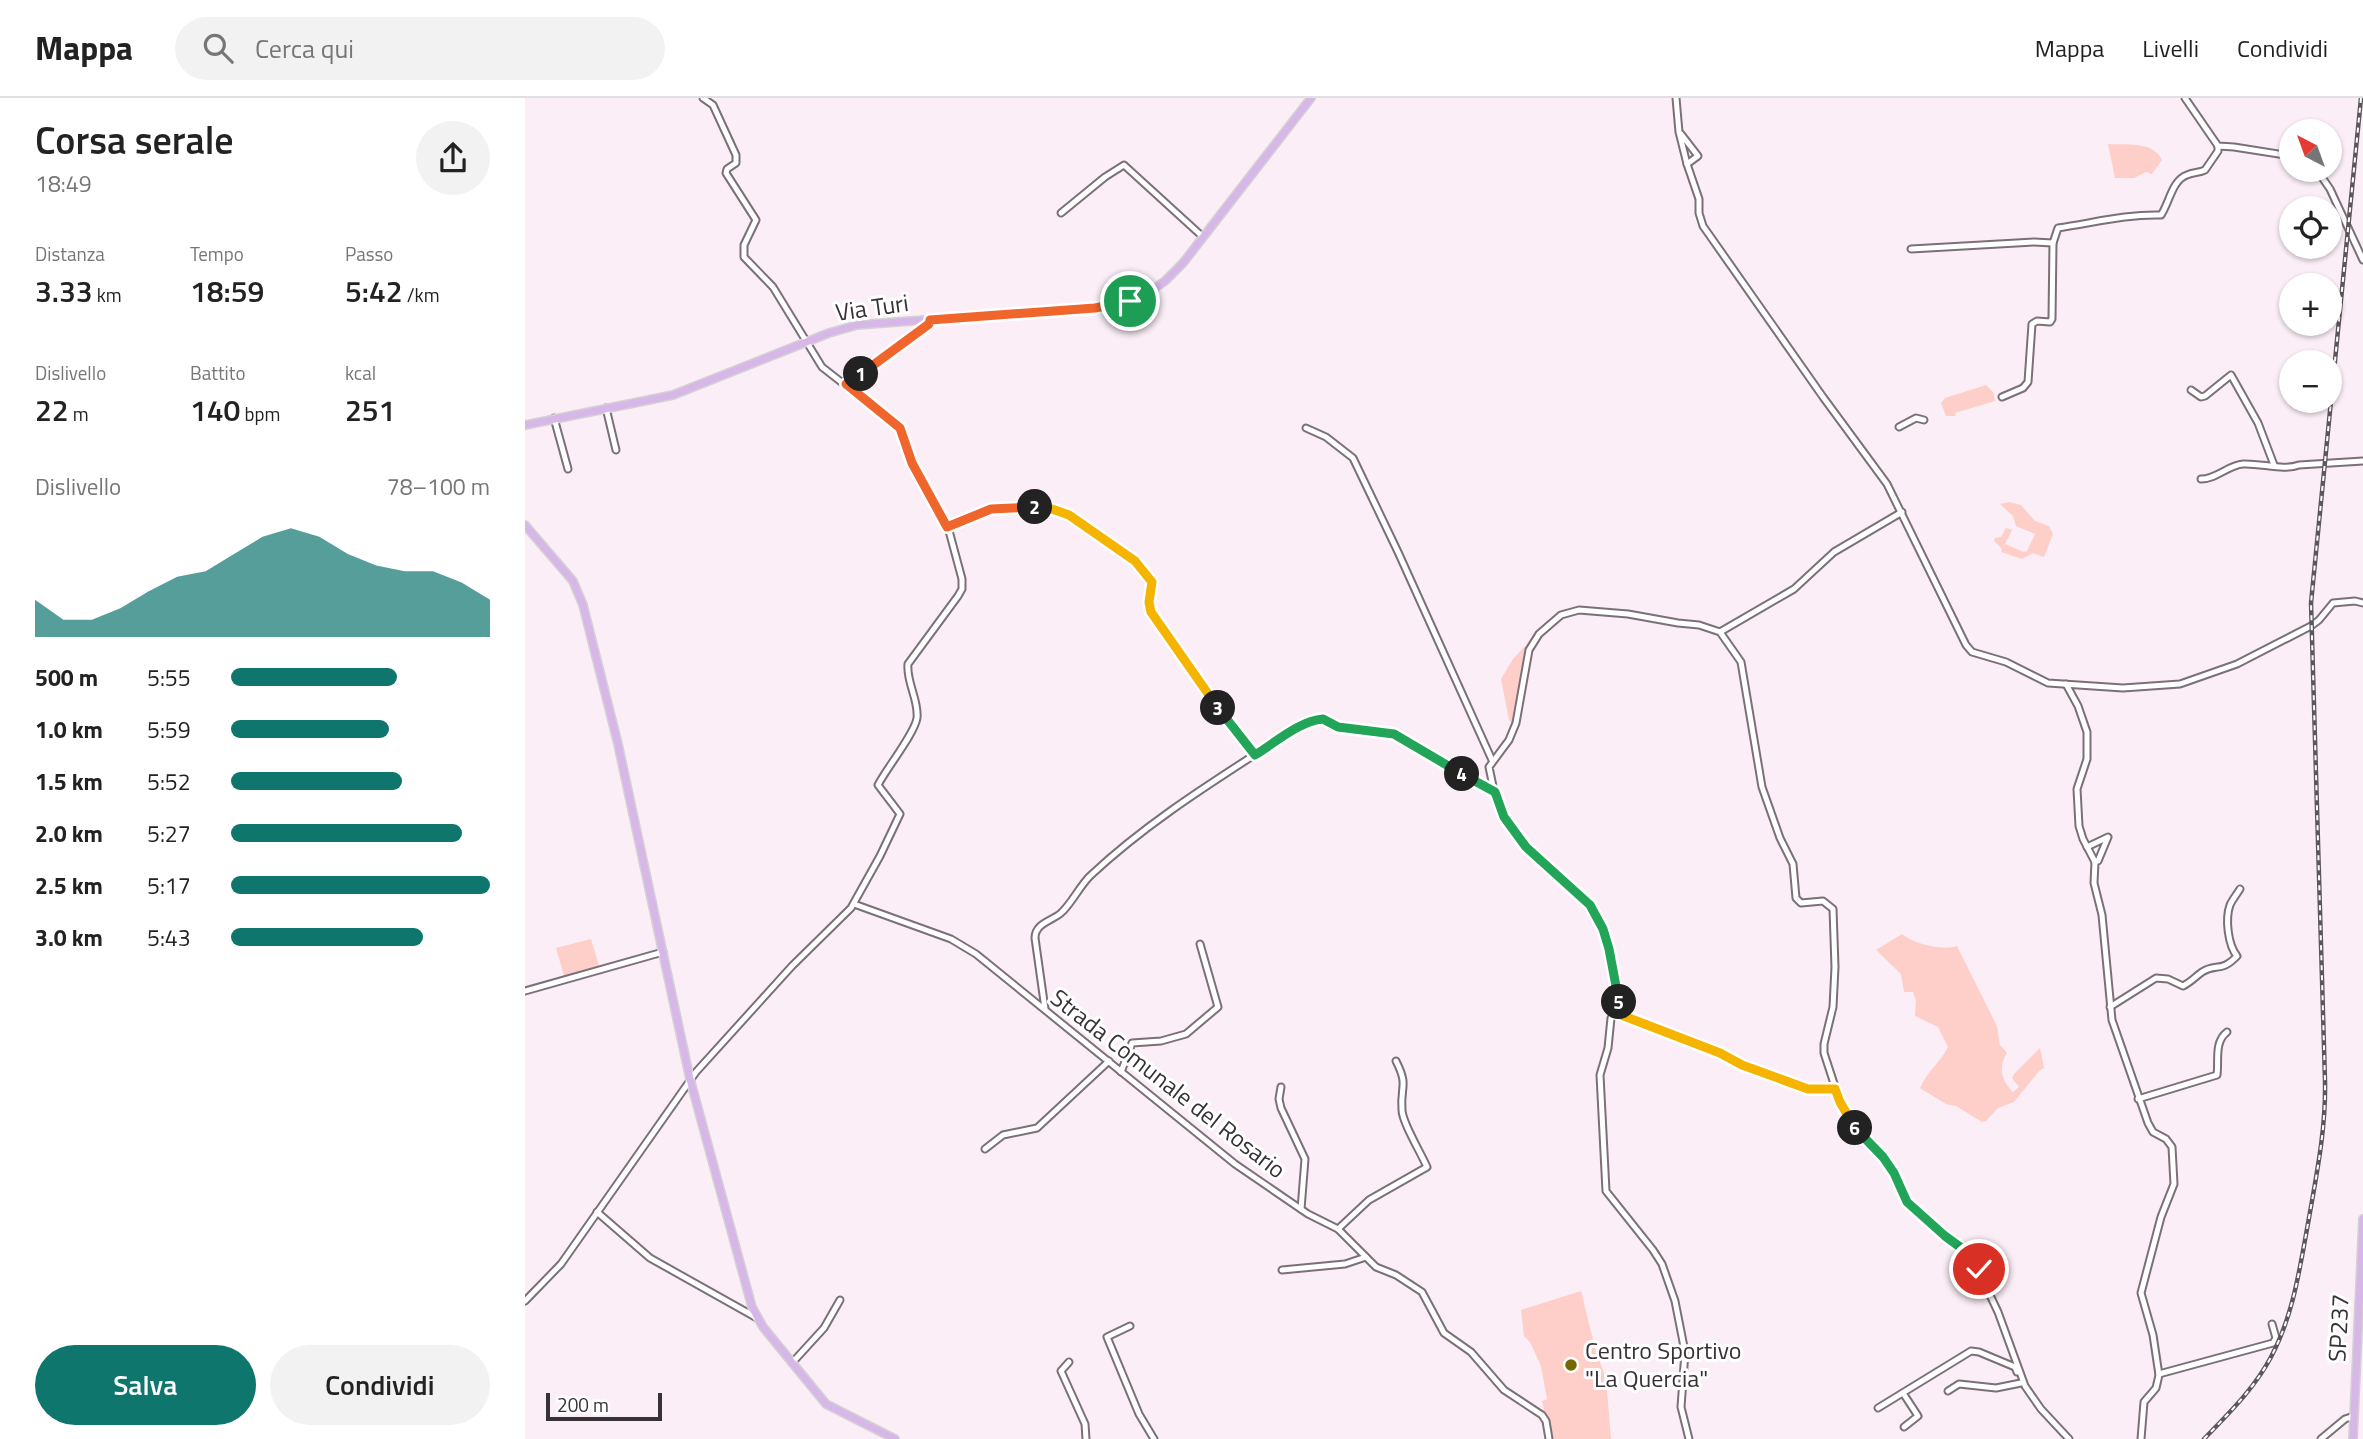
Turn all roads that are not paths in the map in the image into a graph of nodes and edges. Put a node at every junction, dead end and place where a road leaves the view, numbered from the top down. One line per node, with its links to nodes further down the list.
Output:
1 (703, 98): 16 (street)
2 (1311, 98): 11 (main road, Via Turi)
3 (1676, 98): 5 (street)
4 (2185, 98): 6 (street)
5 (1679, 132): 8 (street); 8 (street)
6 (2217, 146): 7 (street); 12 (street)
7 (2279, 154)
8 (1687, 164): 31 (street)
9 (2325, 182): 14 (street)
10 (1061, 214): 11 (street)
11 (1203, 237): 15 (main road, Via Turi)
12 (2053, 243): 13 (street); 19 (street)
13 (1911, 249)
14 (2363, 260)
15 (930, 320): 16 (main road, Via Turi); 17 (street)
16 (806, 342): 17 (street); 20 (main road, Via Turi)
17 (846, 384): 33 (street)
18 (2191, 390): 28 (street)
19 (2002, 397)
20 (606, 408): 21 (main road, Via Turi); 26 (street)
21 (554, 418): 23 (main road, Via Turi); 29 (street)
22 (1924, 420): 24 (street)
23 (525, 425)
24 (1899, 427)
25 (1306, 428): 38 (street)
26 (616, 450)
27 (2363, 461): 28 (street)
28 (2274, 465): 30 (street)
29 (568, 469)
30 (2201, 479)
31 (1902, 512): 35 (street); 36 (street)
32 (525, 525): 45 (main road)
33 (947, 527): 37 (street); 43 (street)
34 (2363, 603): 36 (street)
35 (1720, 632): 38 (street); 56 (street)
36 (2066, 684): 40 (street)
37 (1255, 755): 39 (street); 48 (street)
38 (1492, 760): 39 (street)
39 (1495, 792): 49 (street)
40 (2087, 846): 41 (street); 41 (street)
41 (2095, 862): 47 (street)
42 (2240, 890): 47 (street)
43 (854, 904): 48 (street, Strada Comunale del Rosario); 54 (street)
44 (1200, 944): 53 (street)
45 (663, 952): 46 (street); 54 (main road)
46 (525, 990)
47 (2110, 1007): 57 (street)
48 (1045, 1009): 52 (street, Strada Comunale del Rosario)
49 (1613, 1015): 56 (street); 84 (street)
50 (2227, 1031): 57 (street)
51 (1396, 1060): 62 (street)
52 (1109, 1062): 53 (street, Strada Comunale del Rosario); 58 (street)
53 (1121, 1072): 59 (street, Strada Comunale del Rosario)
54 (690, 1079): 60 (street); 68 (main road)
55 (1281, 1087): 59 (street)
56 (1835, 1089): 74 (street)
57 (2139, 1099): 73 (street)
58 (985, 1149)
59 (1301, 1209): 62 (street, Strada Comunale del Rosario)
60 (597, 1212): 67 (street); 68 (street)
61 (2363, 1219): 63 (main road, SP237 / SP237)
62 (1338, 1228): 64 (street, Strada Comunale del Rosario)
63 (2362, 1250): 78 (main road, SP237 / SP237)
64 (1366, 1257): 65 (street); 83 (street, Strada Comunale del Rosario)
65 (1282, 1270)
66 (839, 1300): 72 (street)
67 (525, 1301)
68 (757, 1318): 72 (main road)
69 (2272, 1324): 73 (street)
70 (1130, 1326): 82 (street)
71 (1069, 1362): 81 (street)
72 (792, 1363): 80 (main road)
73 (2159, 1374): 86 (street)
74 (2023, 1385): 75 (street); 76 (street); 85 (street)
75 (1948, 1391)
76 (1903, 1393): 77 (street); 79 (street)
77 (1878, 1408)
78 (2354, 1416): 87 (street); 88 (main road, SP237 / SP237)
79 (1904, 1427)
80 (895, 1439)
81 (1086, 1439)
82 (1154, 1439)
83 (1549, 1439)
84 (1689, 1439)
85 (2069, 1439)
86 (2141, 1439)
87 (2321, 1439)
88 (2353, 1439)

